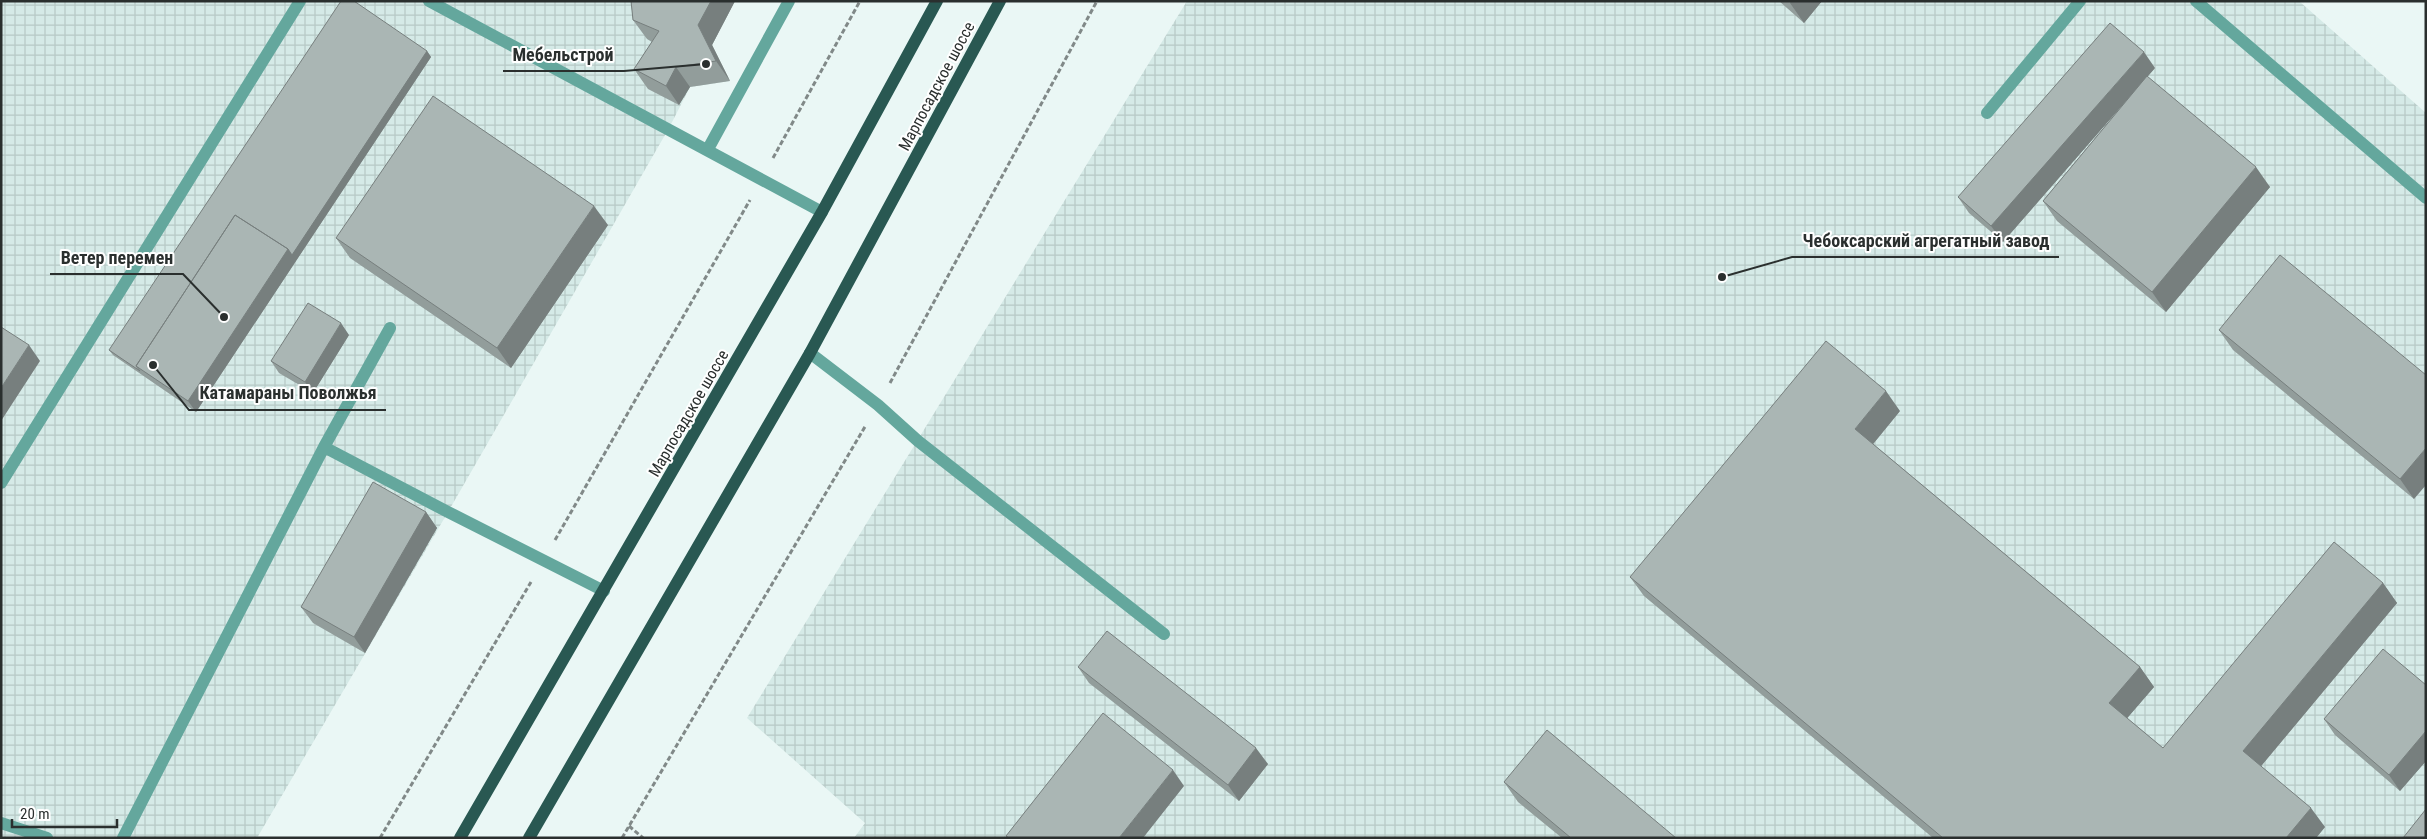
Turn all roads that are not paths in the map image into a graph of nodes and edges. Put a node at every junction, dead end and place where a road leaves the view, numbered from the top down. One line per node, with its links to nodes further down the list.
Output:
1 (300, 1): 15 (lane)
2 (429, 1): 9 (lane)
3 (789, 1): 9 (lane)
4 (937, 1): 11 (main road, Марпосадское шоссе)
5 (1000, 1): 13 (main road, Марпосадское шоссе)
6 (2080, 1): 8 (lane)
7 (2196, 1): 10 (lane)
8 (1987, 113)
9 (708, 149): 11 (lane)
10 (2426, 198)
11 (822, 212): 16 (main road, Марпосадское шоссе)
12 (390, 328): 14 (lane)
13 (810, 353): 17 (lane); 22 (main road, Марпосадское шоссе)
14 (324, 447): 16 (lane); 20 (lane)
15 (1, 482)
16 (604, 591): 21 (main road, Марпосадское шоссе)
17 (1164, 634)
18 (1, 824): 19 (lane)
19 (47, 838)
20 (123, 838)
21 (460, 838)
22 (529, 838)

